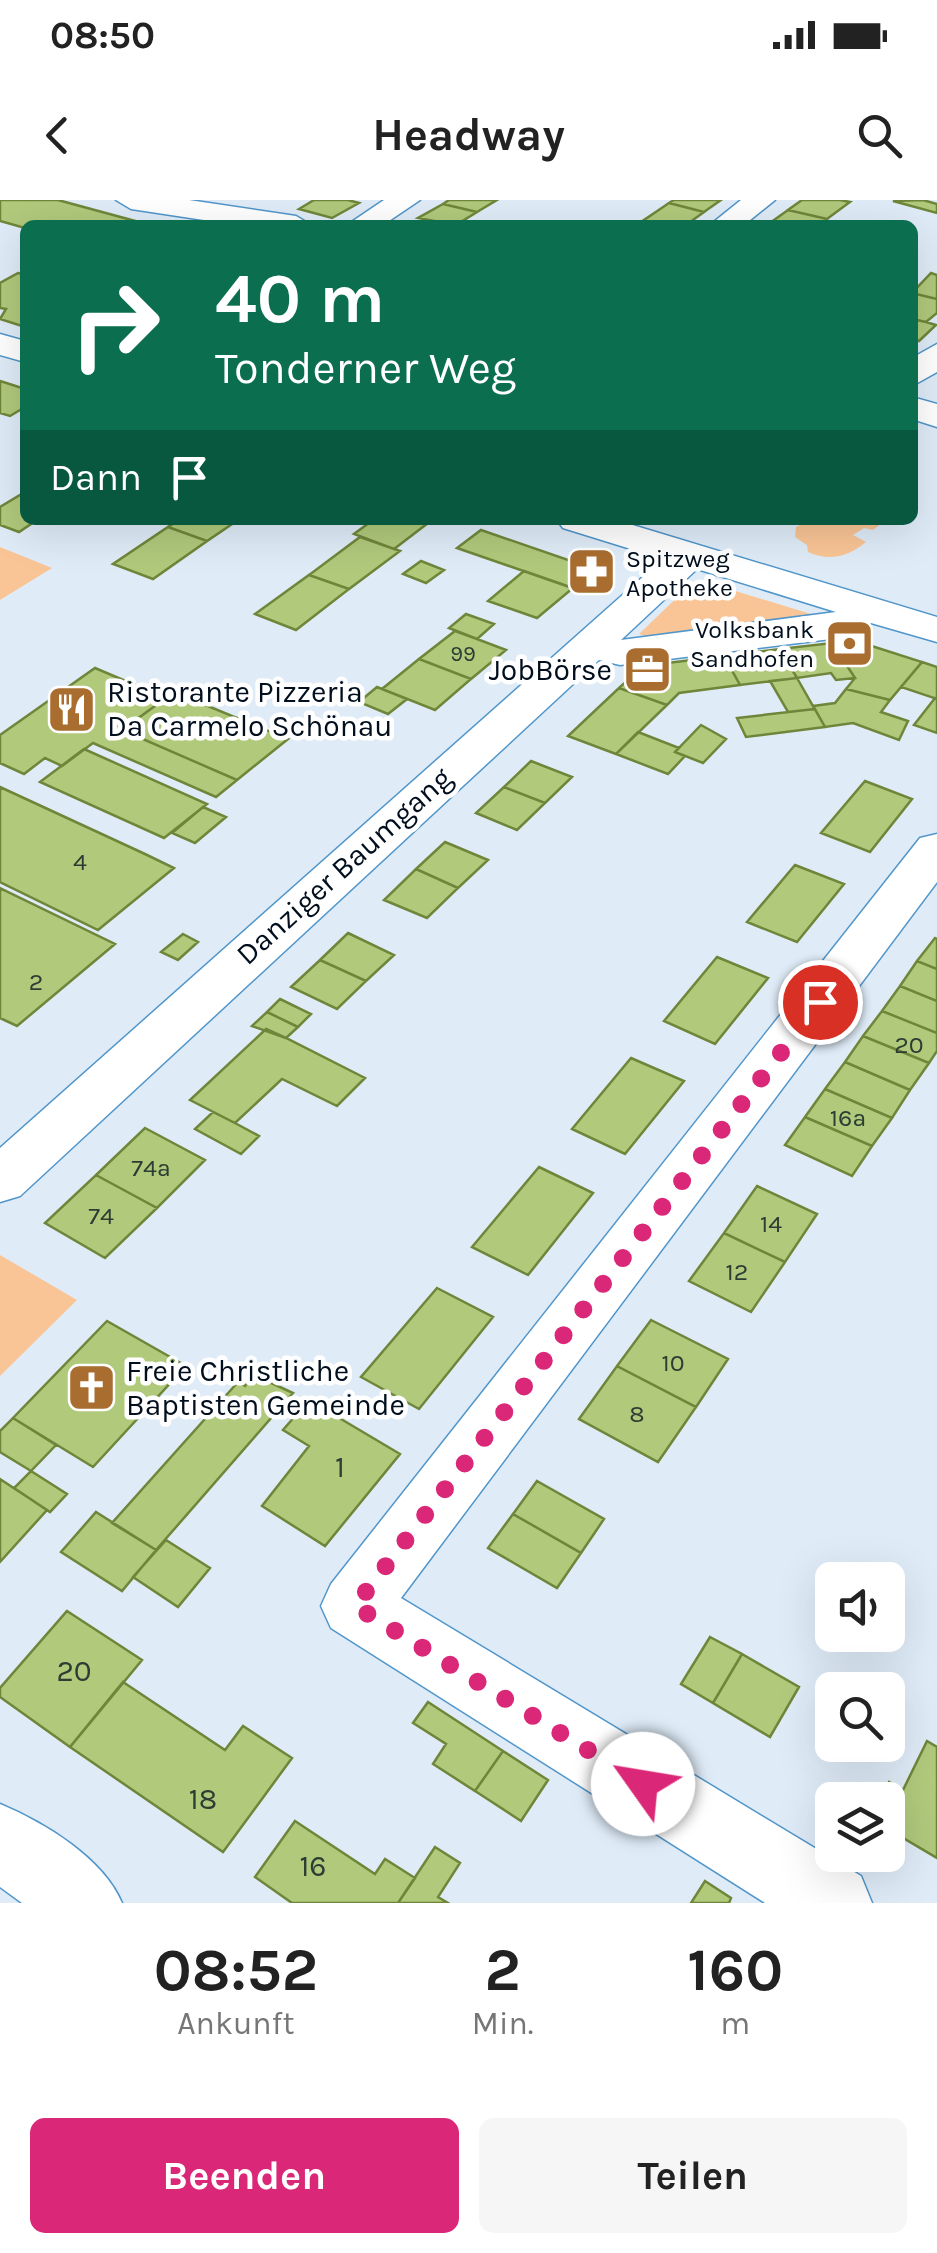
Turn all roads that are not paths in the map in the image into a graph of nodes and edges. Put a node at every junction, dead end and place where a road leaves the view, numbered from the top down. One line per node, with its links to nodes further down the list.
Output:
1 (132, 200): 4 (street)
2 (405, 200): 5 (street)
3 (760, 200): 6 (street)
4 (263, 220)
5 (371, 220)
6 (731, 220)
7 (937, 354): 8 (street)
8 (918, 371)
9 (592, 525): 10 (street)
10 (690, 555): 11 (street); 13 (street, Danziger Baumgang)
11 (862, 608): 12 (street); 13 (street)
12 (937, 630)
13 (590, 642): 15 (street, Danziger Baumgang)
14 (937, 849): 16 (street)
15 (0, 1181)
16 (834, 1903)

